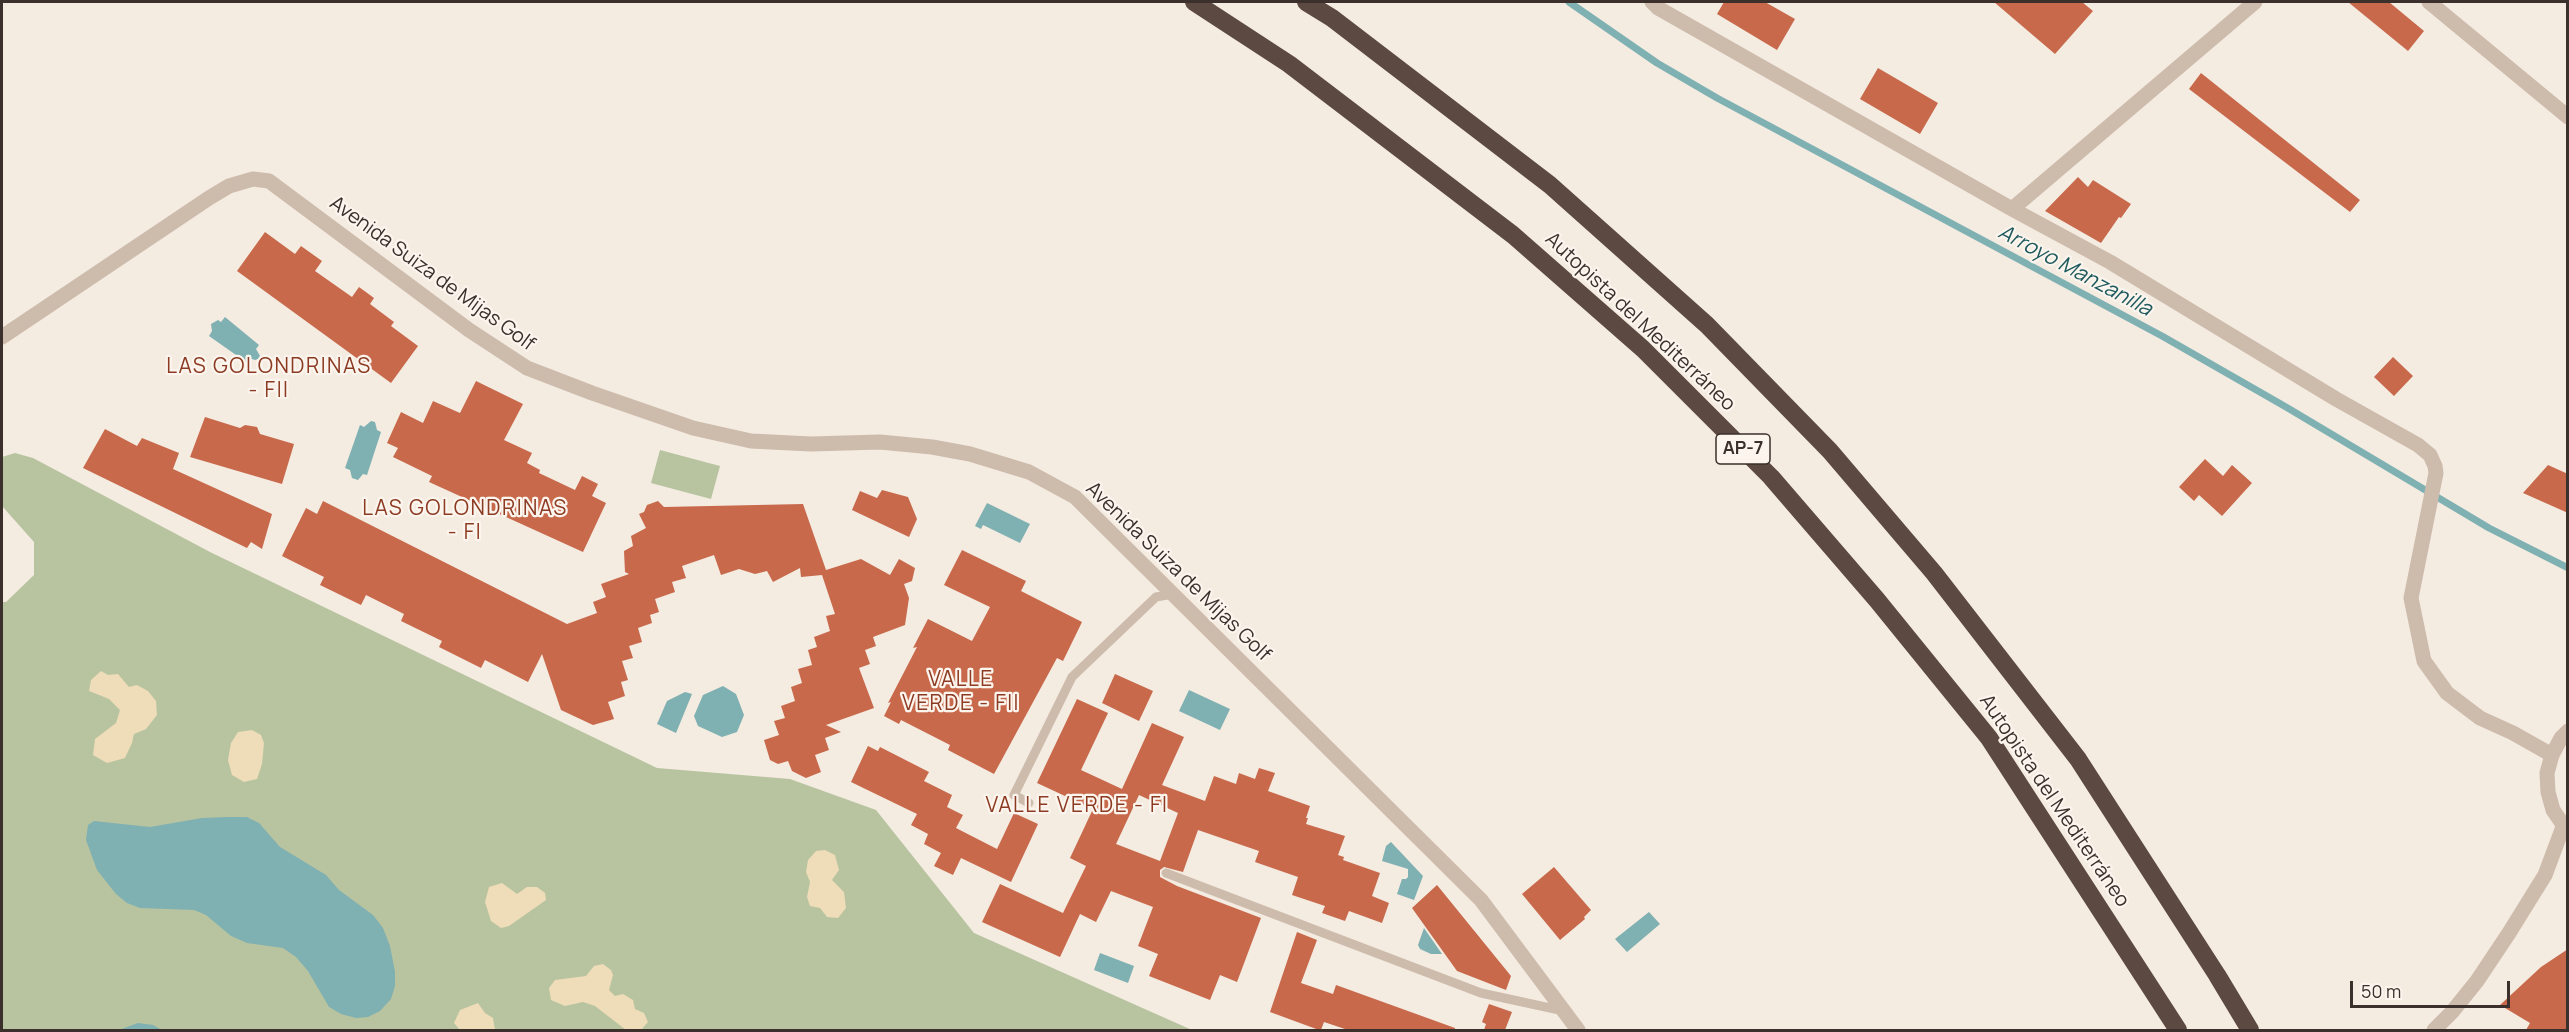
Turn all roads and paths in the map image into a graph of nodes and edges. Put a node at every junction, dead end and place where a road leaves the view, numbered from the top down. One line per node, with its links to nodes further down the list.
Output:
1 (1194, 2): 16 (highway, Autopista del Mediterráneo / AP-7)
2 (1306, 2): 18 (highway, Autopista del Mediterráneo)
3 (1652, 2): 7 (street)
4 (2255, 2): 7 (street)
5 (2429, 2): 6 (street)
6 (2568, 117)
7 (2012, 209): 11 (street)
8 (2, 337): 9 (street, Avenida Suiza de Mijas Golf)
9 (1173, 594): 12 (lane); 15 (street, Avenida Suiza de Mijas Golf)
10 (2568, 731): 11 (street)
11 (2552, 755): 13 (street)
12 (1029, 803)
13 (2565, 829): 19 (street)
14 (1166, 873): 15 (lane)
15 (1564, 1011): 17 (street, Avenida Suiza de Mijas Golf)
16 (2173, 1023)
17 (1578, 1030)
18 (2250, 1030)
19 (2434, 1030)

